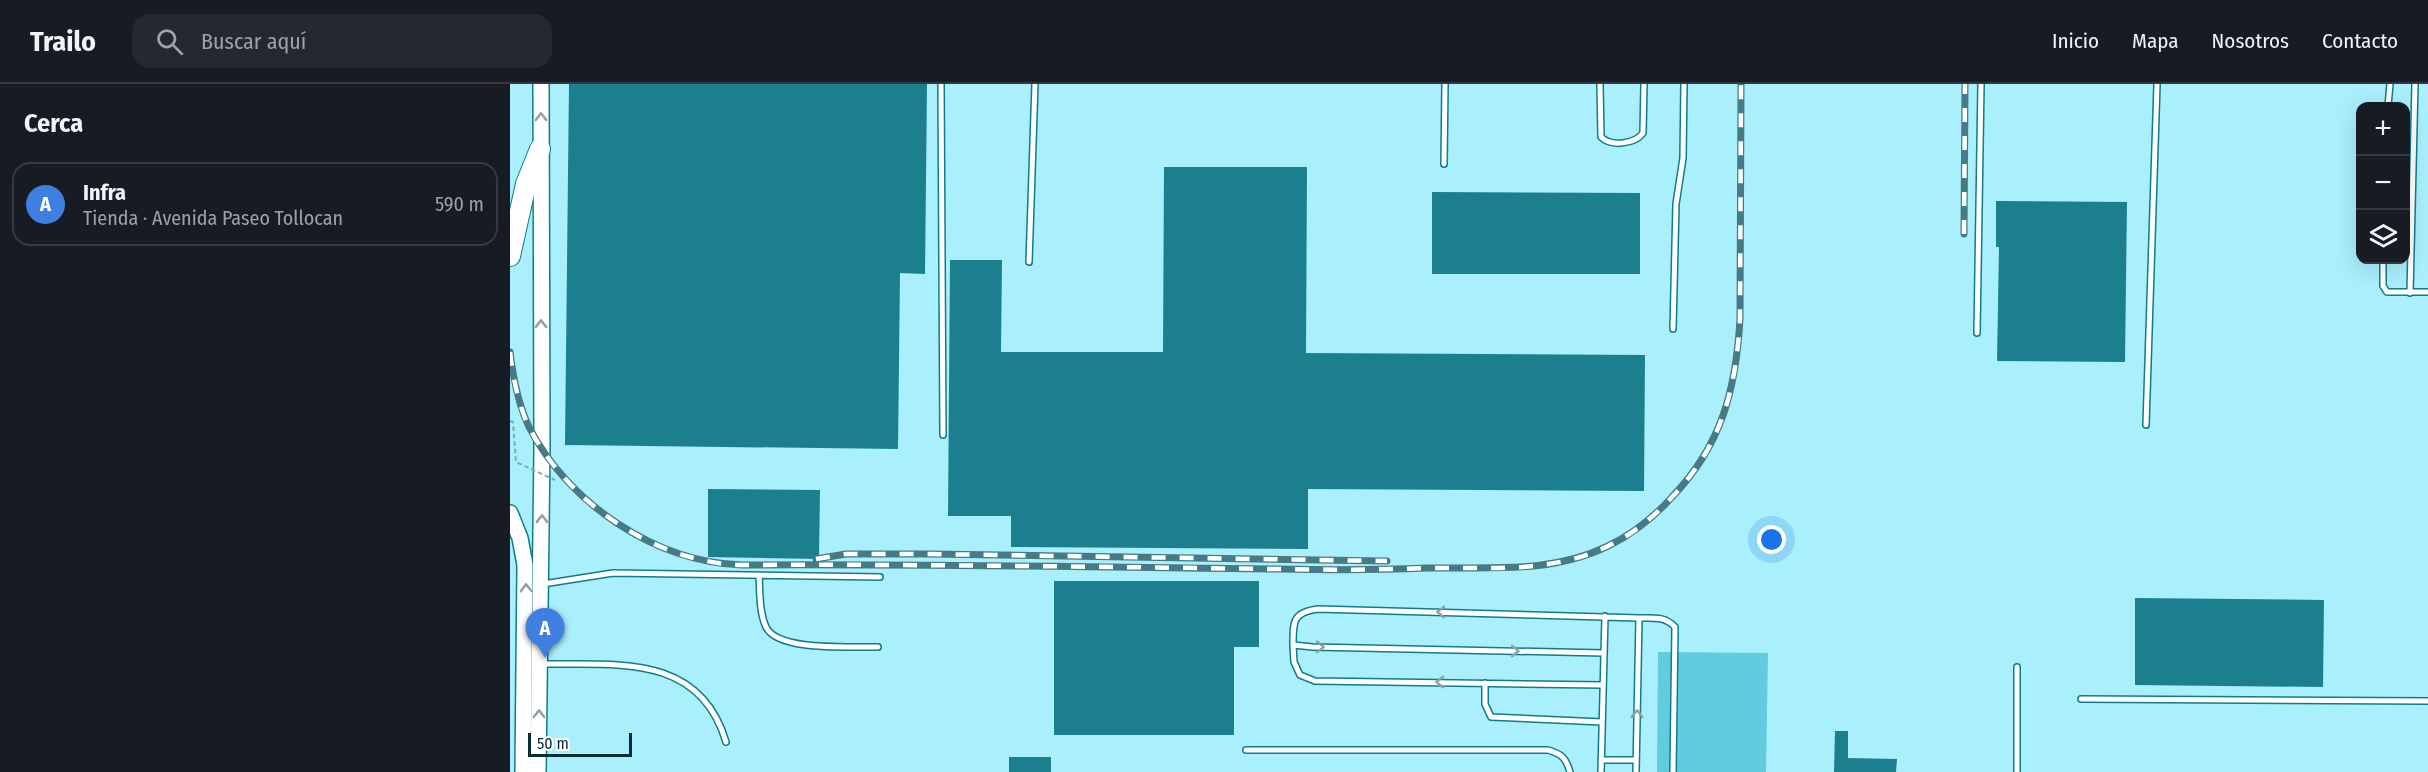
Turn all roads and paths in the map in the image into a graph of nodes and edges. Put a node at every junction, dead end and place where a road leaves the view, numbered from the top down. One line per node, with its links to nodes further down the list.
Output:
1 (541, 84): 13 (main road, one-way to 1)
2 (941, 84): 24 (lane)
3 (1035, 84): 16 (lane)
4 (1445, 84): 14 (lane)
5 (1600, 84): 6 (lane)
6 (1644, 84)
7 (1684, 84): 20 (lane)
8 (1981, 84): 21 (lane)
9 (2157, 84): 23 (lane)
10 (2391, 84): 12 (lane)
11 (2415, 84): 19 (lane)
12 (2389, 102)
13 (540, 149): 15 (highway); 29 (main road, one-way to 13)
14 (1444, 164)
15 (510, 256)
16 (1029, 262)
17 (2383, 264): 19 (lane)
18 (2428, 292): 19 (lane)
19 (2410, 293)
20 (1673, 329)
21 (1977, 333)
22 (510, 421): 25 (path, bridge)
23 (2146, 425)
24 (943, 435)
25 (555, 480)
26 (510, 513): 46 (main road, one-way to 26)
27 (759, 575): 28 (lane); 29 (lane); 33 (lane)
28 (880, 577)
29 (541, 584): 35 (main road)
30 (1605, 616): 31 (lane); 32 (lane, one-way to 32); 34 (lane)
31 (1639, 618): 45 (lane, one-way to 31); 51 (lane)
32 (1293, 645): 34 (lane, one-way to 34); 37 (lane, one-way to 32)
33 (878, 647)
34 (1605, 653): 38 (lane)
35 (540, 664): 42 (lane); 47 (main road, one-way to 35)
36 (2017, 668): 52 (lane)
37 (1485, 683): 38 (lane); 41 (lane)
38 (1603, 685): 41 (lane)
39 (2081, 699): 40 (lane)
40 (2428, 701)
41 (1602, 722): 44 (lane)
42 (726, 742)
43 (1246, 750): 48 (lane)
44 (1601, 760): 45 (lane); 49 (lane)
45 (1636, 760): 50 (lane)
46 (523, 772)
47 (538, 772)
48 (1570, 772)
49 (1601, 772)
50 (1636, 772)
51 (1673, 772)
52 (2017, 772)

